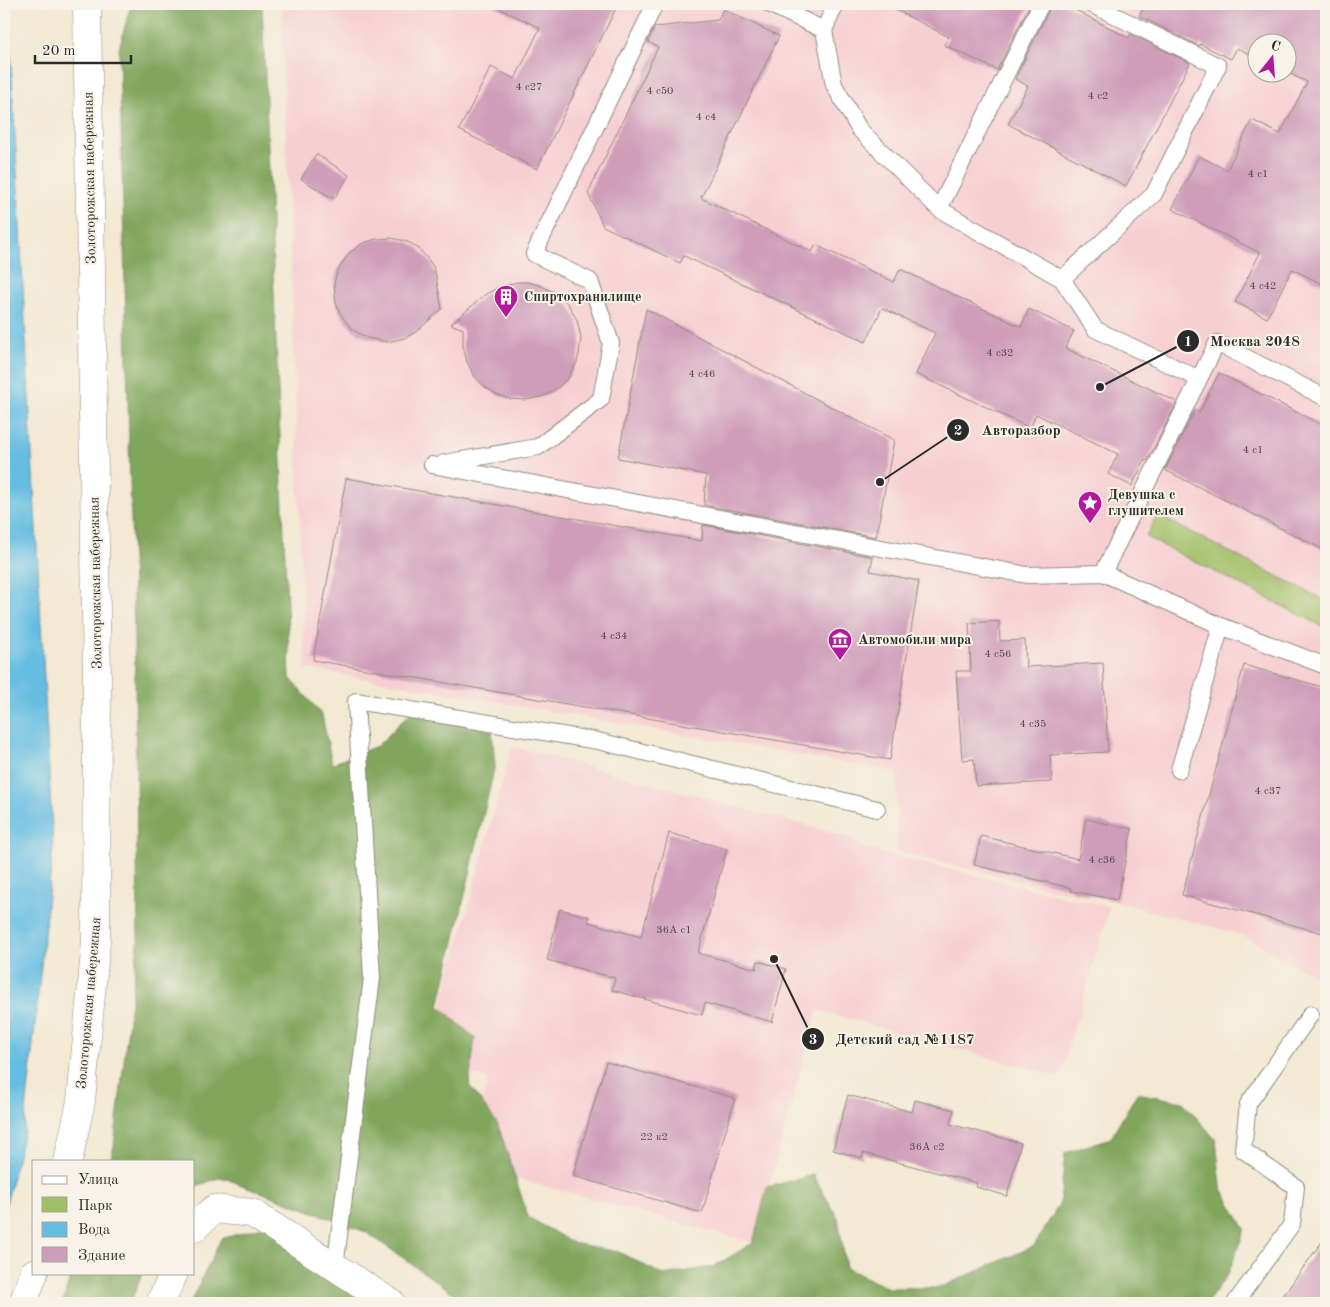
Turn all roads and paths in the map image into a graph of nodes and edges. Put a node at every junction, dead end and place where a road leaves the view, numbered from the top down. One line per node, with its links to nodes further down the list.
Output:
1 (87, 4): 18 (main road, Золоторожская набережная)
2 (655, 4): 12 (lane)
3 (769, 4): 7 (lane)
4 (836, 4): 7 (lane)
5 (1041, 4): 8 (lane)
6 (1091, 4): 9 (lane)
7 (824, 30): 8 (lane)
8 (939, 209): 9 (lane)
9 (1062, 279): 10 (lane)
10 (1199, 379): 11 (lane); 12 (lane)
11 (1326, 398)
12 (1103, 573): 13 (lane)
13 (1221, 626): 14 (lane); 15 (lane)
14 (1326, 666)
15 (1179, 770)
16 (877, 809): 20 (lane)
17 (1312, 1014): 26 (lane)
18 (68, 1160)
19 (195, 1227): 20 (main road)
20 (335, 1267): 25 (main road)
21 (34, 1274): 23 (main road)
22 (174, 1274): 24 (main road)
23 (23, 1303)
24 (160, 1303)
25 (391, 1303)
26 (1236, 1303)

